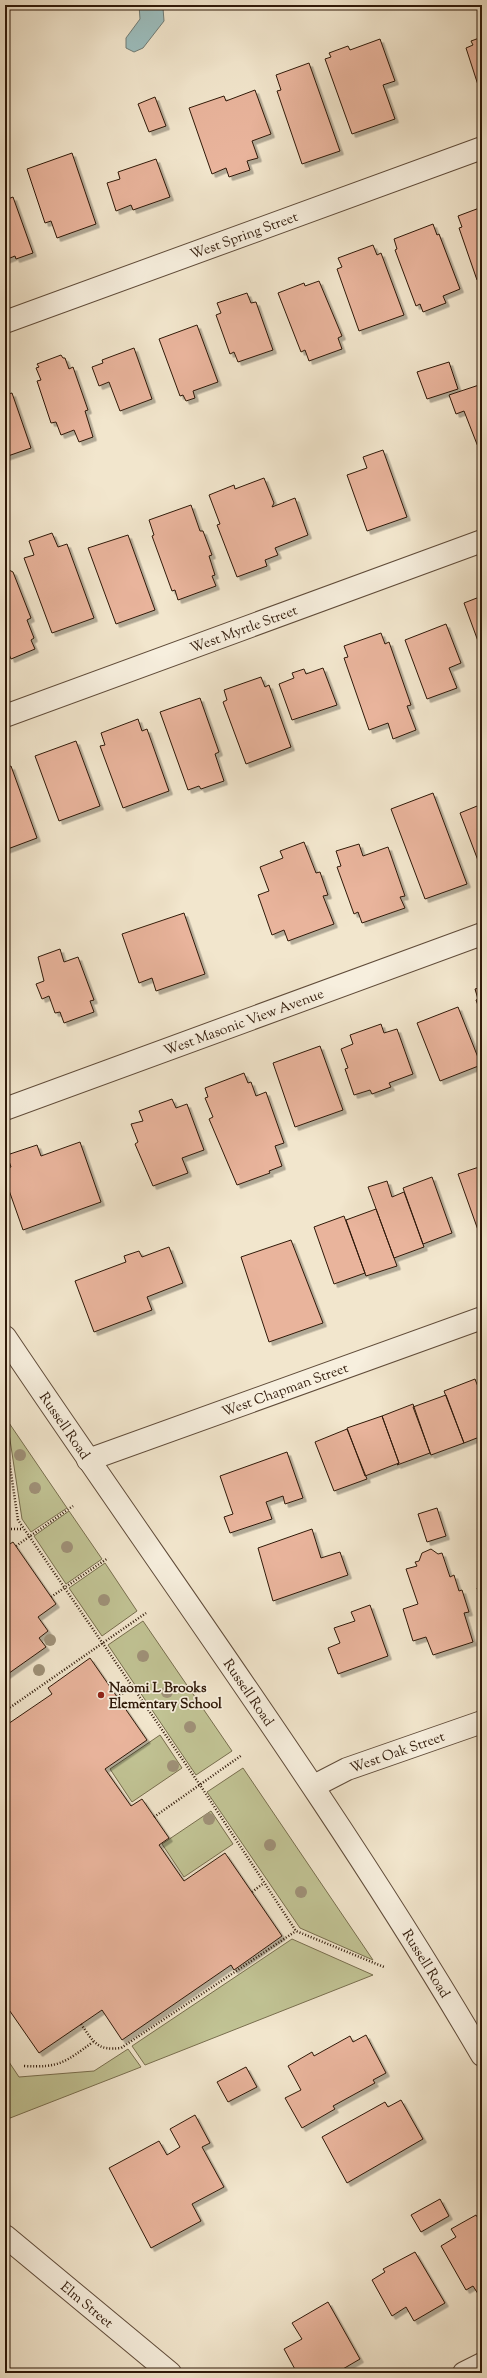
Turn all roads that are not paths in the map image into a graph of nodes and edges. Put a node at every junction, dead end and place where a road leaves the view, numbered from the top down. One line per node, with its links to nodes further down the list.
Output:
1 (482, 148): 2 (street, West Spring Street)
2 (5, 322)
3 (482, 541): 4 (street, West Myrtle Street)
4 (5, 716)
5 (482, 934): 6 (street, West Masonic View Avenue)
6 (5, 1109)
7 (482, 1318): 9 (street, West Chapman Street)
8 (5, 1337): 9 (street, Russell Road)
9 (88, 1460): 11 (street, Russell Road)
10 (482, 1722): 11 (street, West Oak Street)
11 (314, 1786): 12 (street, Russell Road)
12 (482, 2055)
13 (5, 2236): 15 (street, Elm Street)
14 (482, 2364): 16 (street)
15 (170, 2373)
16 (464, 2373)

